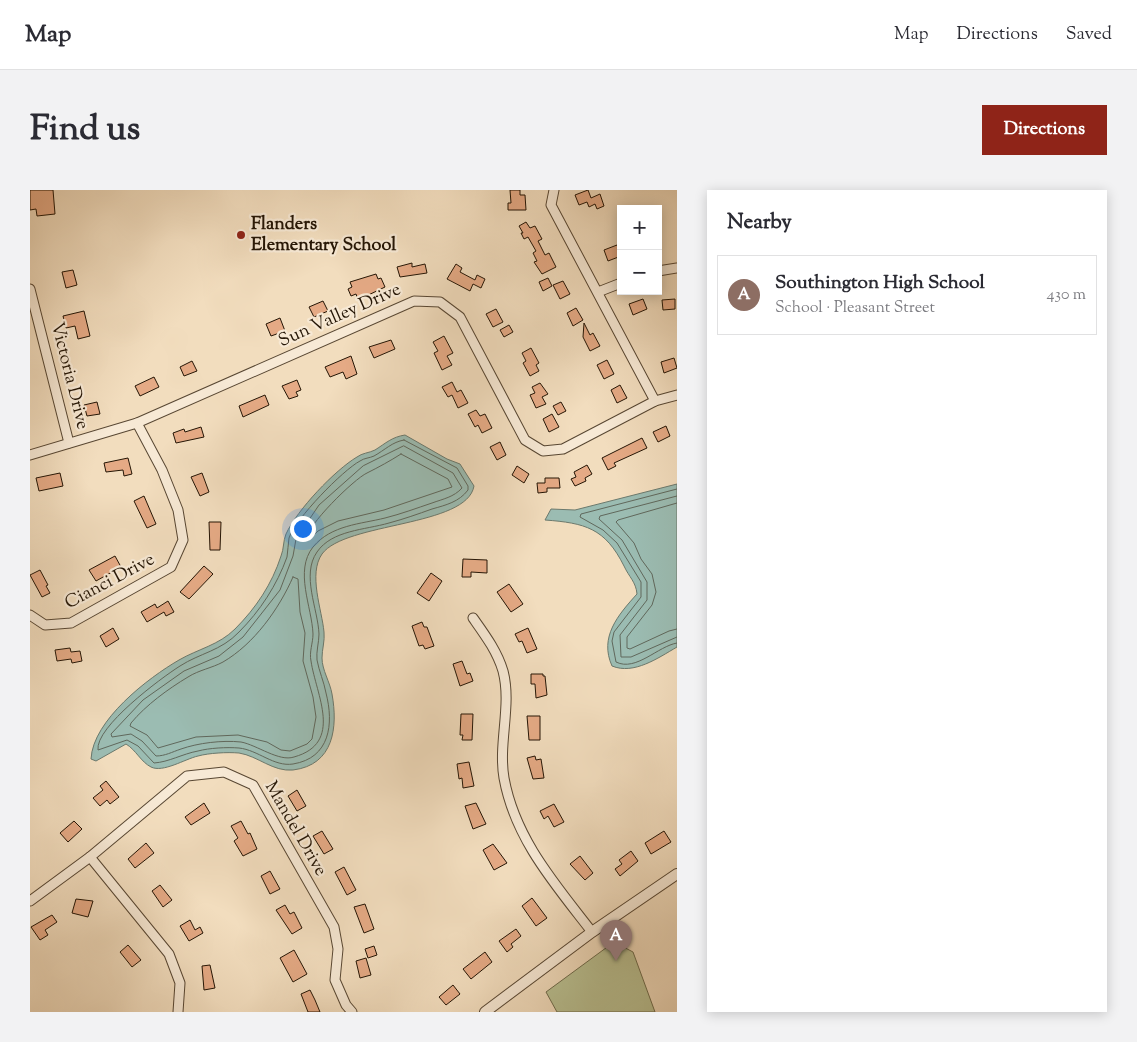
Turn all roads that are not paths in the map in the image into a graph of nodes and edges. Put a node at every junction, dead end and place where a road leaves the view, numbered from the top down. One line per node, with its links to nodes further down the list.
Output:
1 (554, 190): 6 (street)
2 (677, 268): 3 (street)
3 (662, 270)
4 (617, 284): 6 (street)
5 (30, 288): 10 (street, Victoria Drive)
6 (598, 292): 8 (street)
7 (677, 395): 8 (street, Sun Valley Drive)
8 (655, 401): 9 (street, Sun Valley Drive)
9 (136, 423): 10 (street, Sun Valley Drive); 12 (street, Cianci Drive)
10 (69, 443): 11 (street, Sun Valley Drive)
11 (30, 455)
12 (30, 615)
13 (473, 618): 17 (street)
14 (90, 857): 16 (street, Mandel Drive); 18 (street); 19 (street, Mandel Drive)
15 (677, 874): 17 (street)
16 (30, 901)
17 (592, 932): 20 (street)
18 (178, 1012)
19 (352, 1012)
20 (485, 1012)

